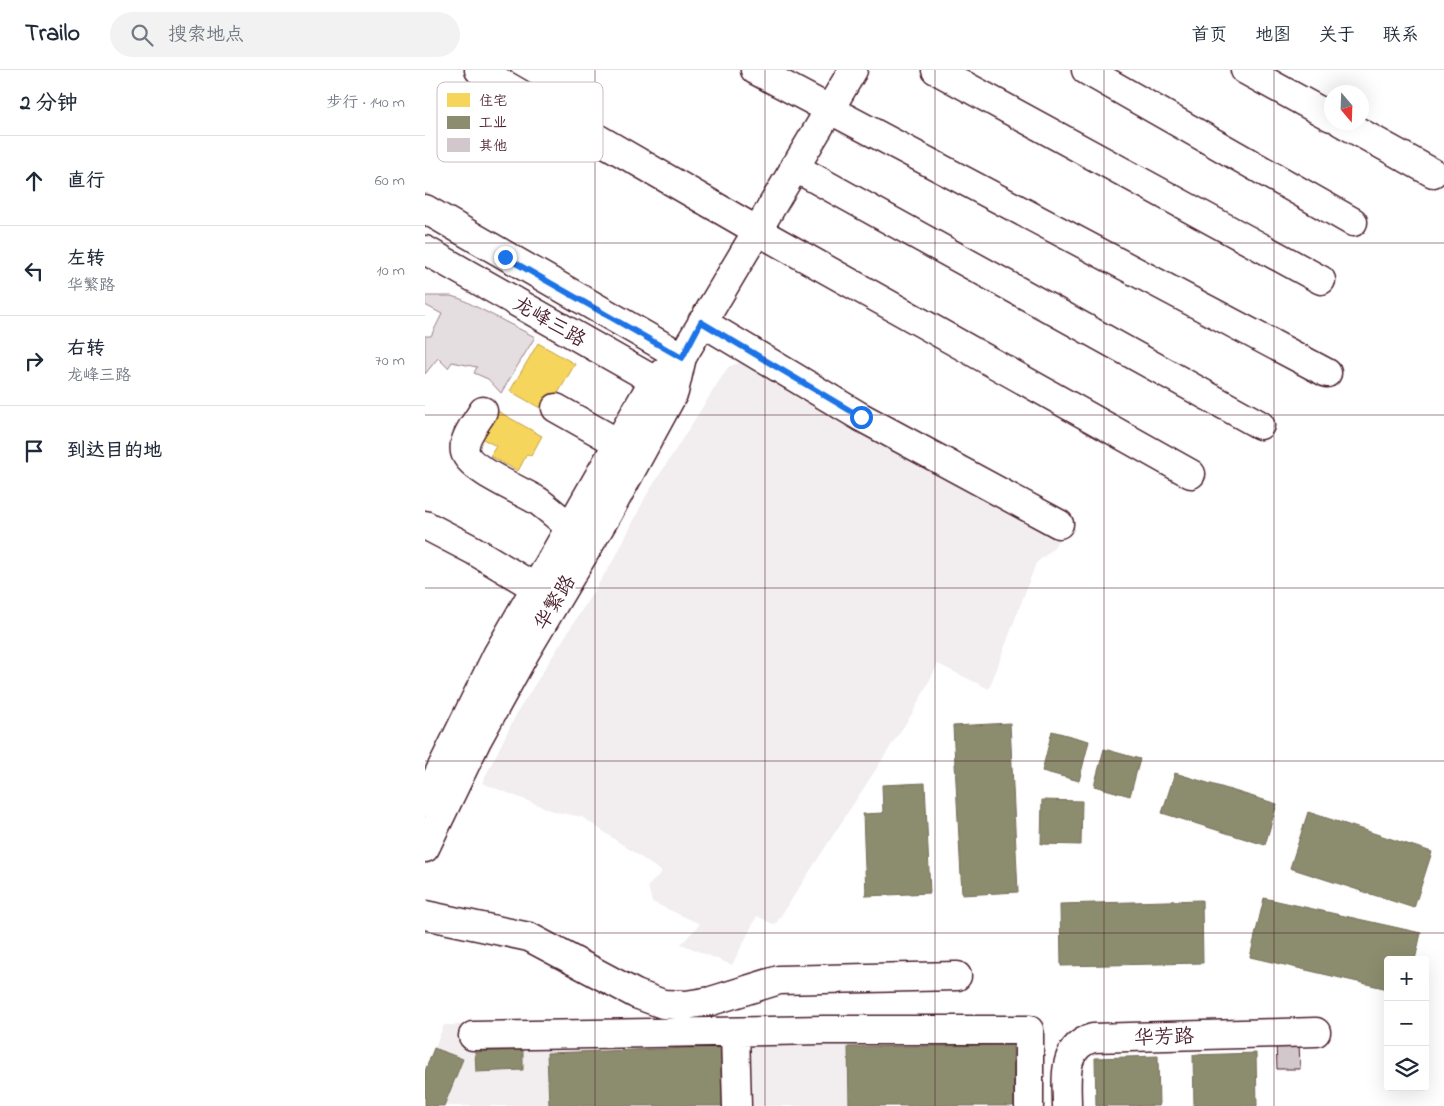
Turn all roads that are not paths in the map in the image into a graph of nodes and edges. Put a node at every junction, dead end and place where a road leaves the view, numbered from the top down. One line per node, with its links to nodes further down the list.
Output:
1 (479, 70): 7 (street)
2 (755, 70): 8 (street)
3 (853, 70): 8 (street, 华繁路)
4 (936, 70): 18 (street)
5 (1087, 70): 15 (street)
6 (1245, 70): 9 (street)
7 (500, 82)
8 (829, 110): 12 (street, 华繁路); 21 (street)
9 (1324, 113)
10 (1356, 130): 13 (street)
11 (603, 142): 16 (street)
12 (795, 167): 16 (street, 华繁路); 25 (street)
13 (1433, 172)
14 (425, 209): 20 (street, 龙峰三路)
15 (1353, 222)
16 (756, 230): 19 (street, 华繁路); 27 (street)
17 (425, 250): 22 (street, 龙峰三路)
18 (1321, 280)
19 (703, 319): 20 (street, 华繁路); 28 (street)
20 (682, 358): 22 (street, 华繁路)
21 (1327, 373)
22 (664, 386): 26 (street, 华繁路); 33 (street, 华繁路)
23 (556, 408): 26 (street)
24 (483, 411): 30 (street)
25 (1260, 425)
26 (618, 443): 30 (street, 华繁路)
27 (1191, 474)
28 (1059, 524)
29 (425, 525): 31 (street)
30 (571, 528): 31 (street, 华繁路)
31 (536, 588): 32 (street, 华繁路)
32 (425, 802)
33 (425, 848)
34 (425, 915): 35 (street)
35 (957, 976)
36 (735, 1032): 38 (street); 39 (street); 40 (street)
37 (1316, 1032): 41 (street, 华芳路)
38 (473, 1036)
39 (737, 1106)
40 (1029, 1106)
41 (1067, 1106)

